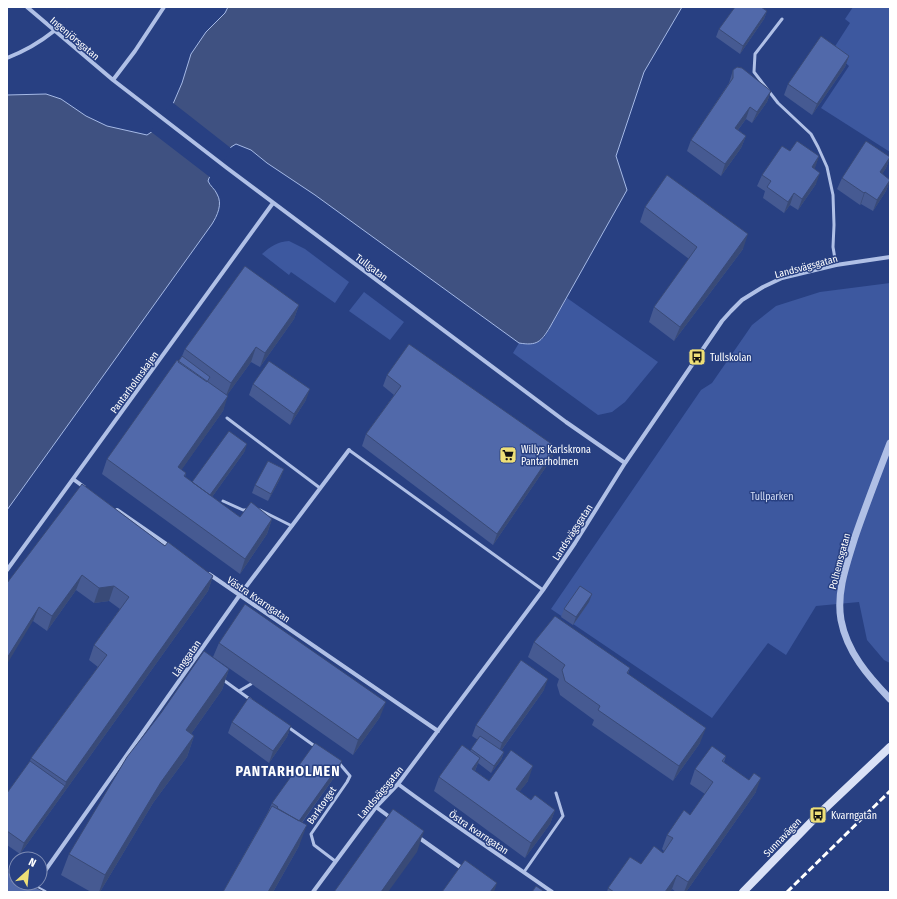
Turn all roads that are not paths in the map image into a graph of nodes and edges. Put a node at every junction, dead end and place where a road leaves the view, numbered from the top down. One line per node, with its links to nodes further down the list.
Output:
1 (27, 7): 4 (street, Ingenjörsgatan)
2 (164, 7): 6 (street)
3 (782, 19): 9 (lane)
4 (54, 31): 5 (street); 6 (street, Ingenjörsgatan)
5 (7, 58)
6 (114, 80): 7 (street, Tullgatan)
7 (273, 203): 13 (street, Tullgatan); 14 (street, Pantarholmskajen)
8 (890, 257): 9 (street, Landsvägsgatan)
9 (836, 265): 13 (street, Landsvägsgatan)
10 (227, 418): 16 (lane)
11 (890, 442): 34 (street, Polhemsgatan)
12 (349, 450): 16 (street, Långgatan); 25 (lane)
13 (625, 463): 25 (street, Landsvägsgatan)
14 (72, 479): 15 (street); 23 (street, Pantarholmskajen)
15 (85, 488)
16 (320, 488): 21 (street, Långgatan)
17 (223, 501): 19 (lane)
18 (111, 506): 22 (street)
19 (248, 510)
20 (254, 510): 21 (lane)
21 (292, 526): 26 (street, Långgatan)
22 (175, 551)
23 (7, 570)
24 (207, 573): 26 (street, Västra Kvarngatan)
25 (543, 590): 37 (street, Landsvägsgatan)
26 (239, 596): 27 (street, Västra Kvarngatan); 29 (street, Långgatan)
27 (257, 608): 28 (lane); 37 (street, Västra Kvarngatan)
28 (254, 613)
29 (194, 660): 30 (lane); 47 (street, Långgatan)
30 (200, 664)
31 (219, 678): 33 (lane)
32 (255, 678): 33 (lane)
33 (239, 691): 35 (lane)
34 (890, 699)
35 (252, 700)
36 (284, 724): 39 (lane)
37 (438, 731): 41 (street, Landsvägsgatan)
38 (890, 747): 52 (main road, Sunnavägen)
39 (323, 752)
40 (336, 761): 46 (lane, Barktorget)
41 (398, 784): 43 (street, Landsvägsgatan); 48 (street, Östra kvarngatan)
42 (556, 794): 48 (lane)
43 (376, 807): 44 (street); 46 (street, Landsvägsgatan)
44 (395, 820)
45 (414, 834): 49 (street)
46 (335, 861): 50 (street, Landsvägsgatan)
47 (48, 867)
48 (524, 872): 51 (street, Östra kvarngatan)
49 (469, 874)
50 (313, 892)
51 (552, 892)
52 (743, 892)

